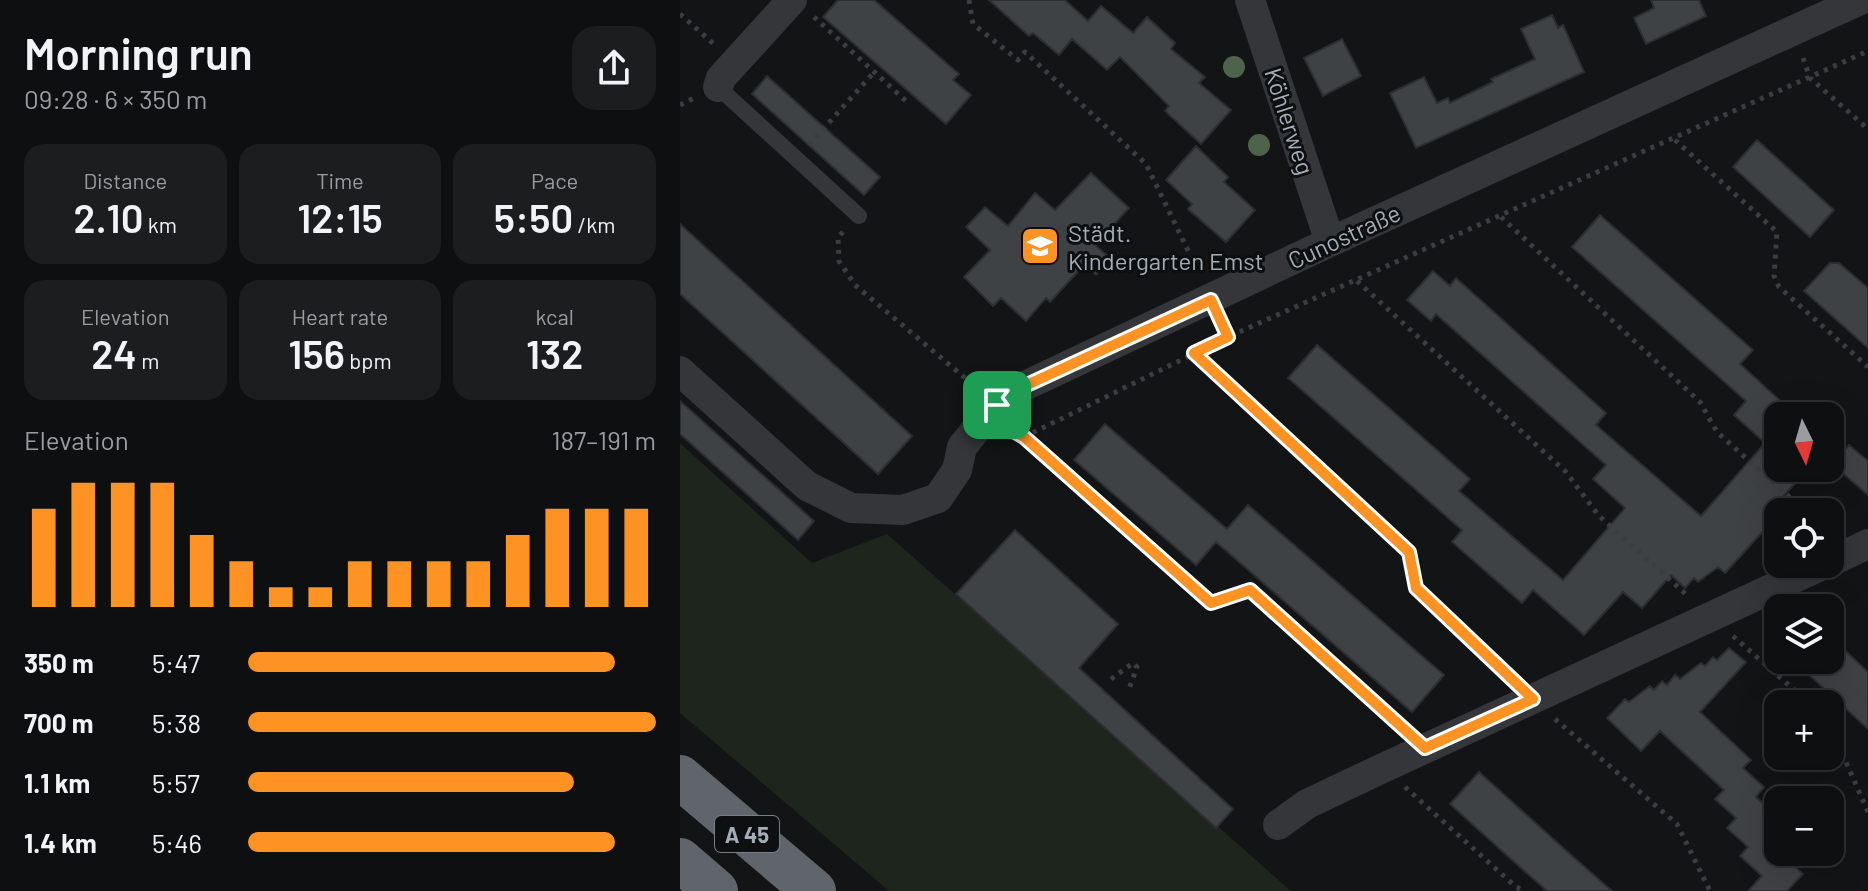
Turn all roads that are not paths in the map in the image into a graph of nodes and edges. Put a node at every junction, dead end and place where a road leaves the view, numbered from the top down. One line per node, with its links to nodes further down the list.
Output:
1 (1250, 0): 6 (street, Köhlerweg)
2 (1860, 0): 6 (street, Cunostraße)
3 (800, 5): 4 (street)
4 (726, 75): 5 (lane)
5 (859, 216)
6 (1330, 242): 7 (street, Cunostraße)
7 (680, 371)
8 (1868, 544): 9 (street)
9 (1844, 555)
10 (1795, 578): 12 (street)
11 (680, 777): 15 (highway, A 45)
12 (1278, 825)
13 (680, 860): 14 (highway, A 45)
14 (716, 891)
15 (814, 891)

